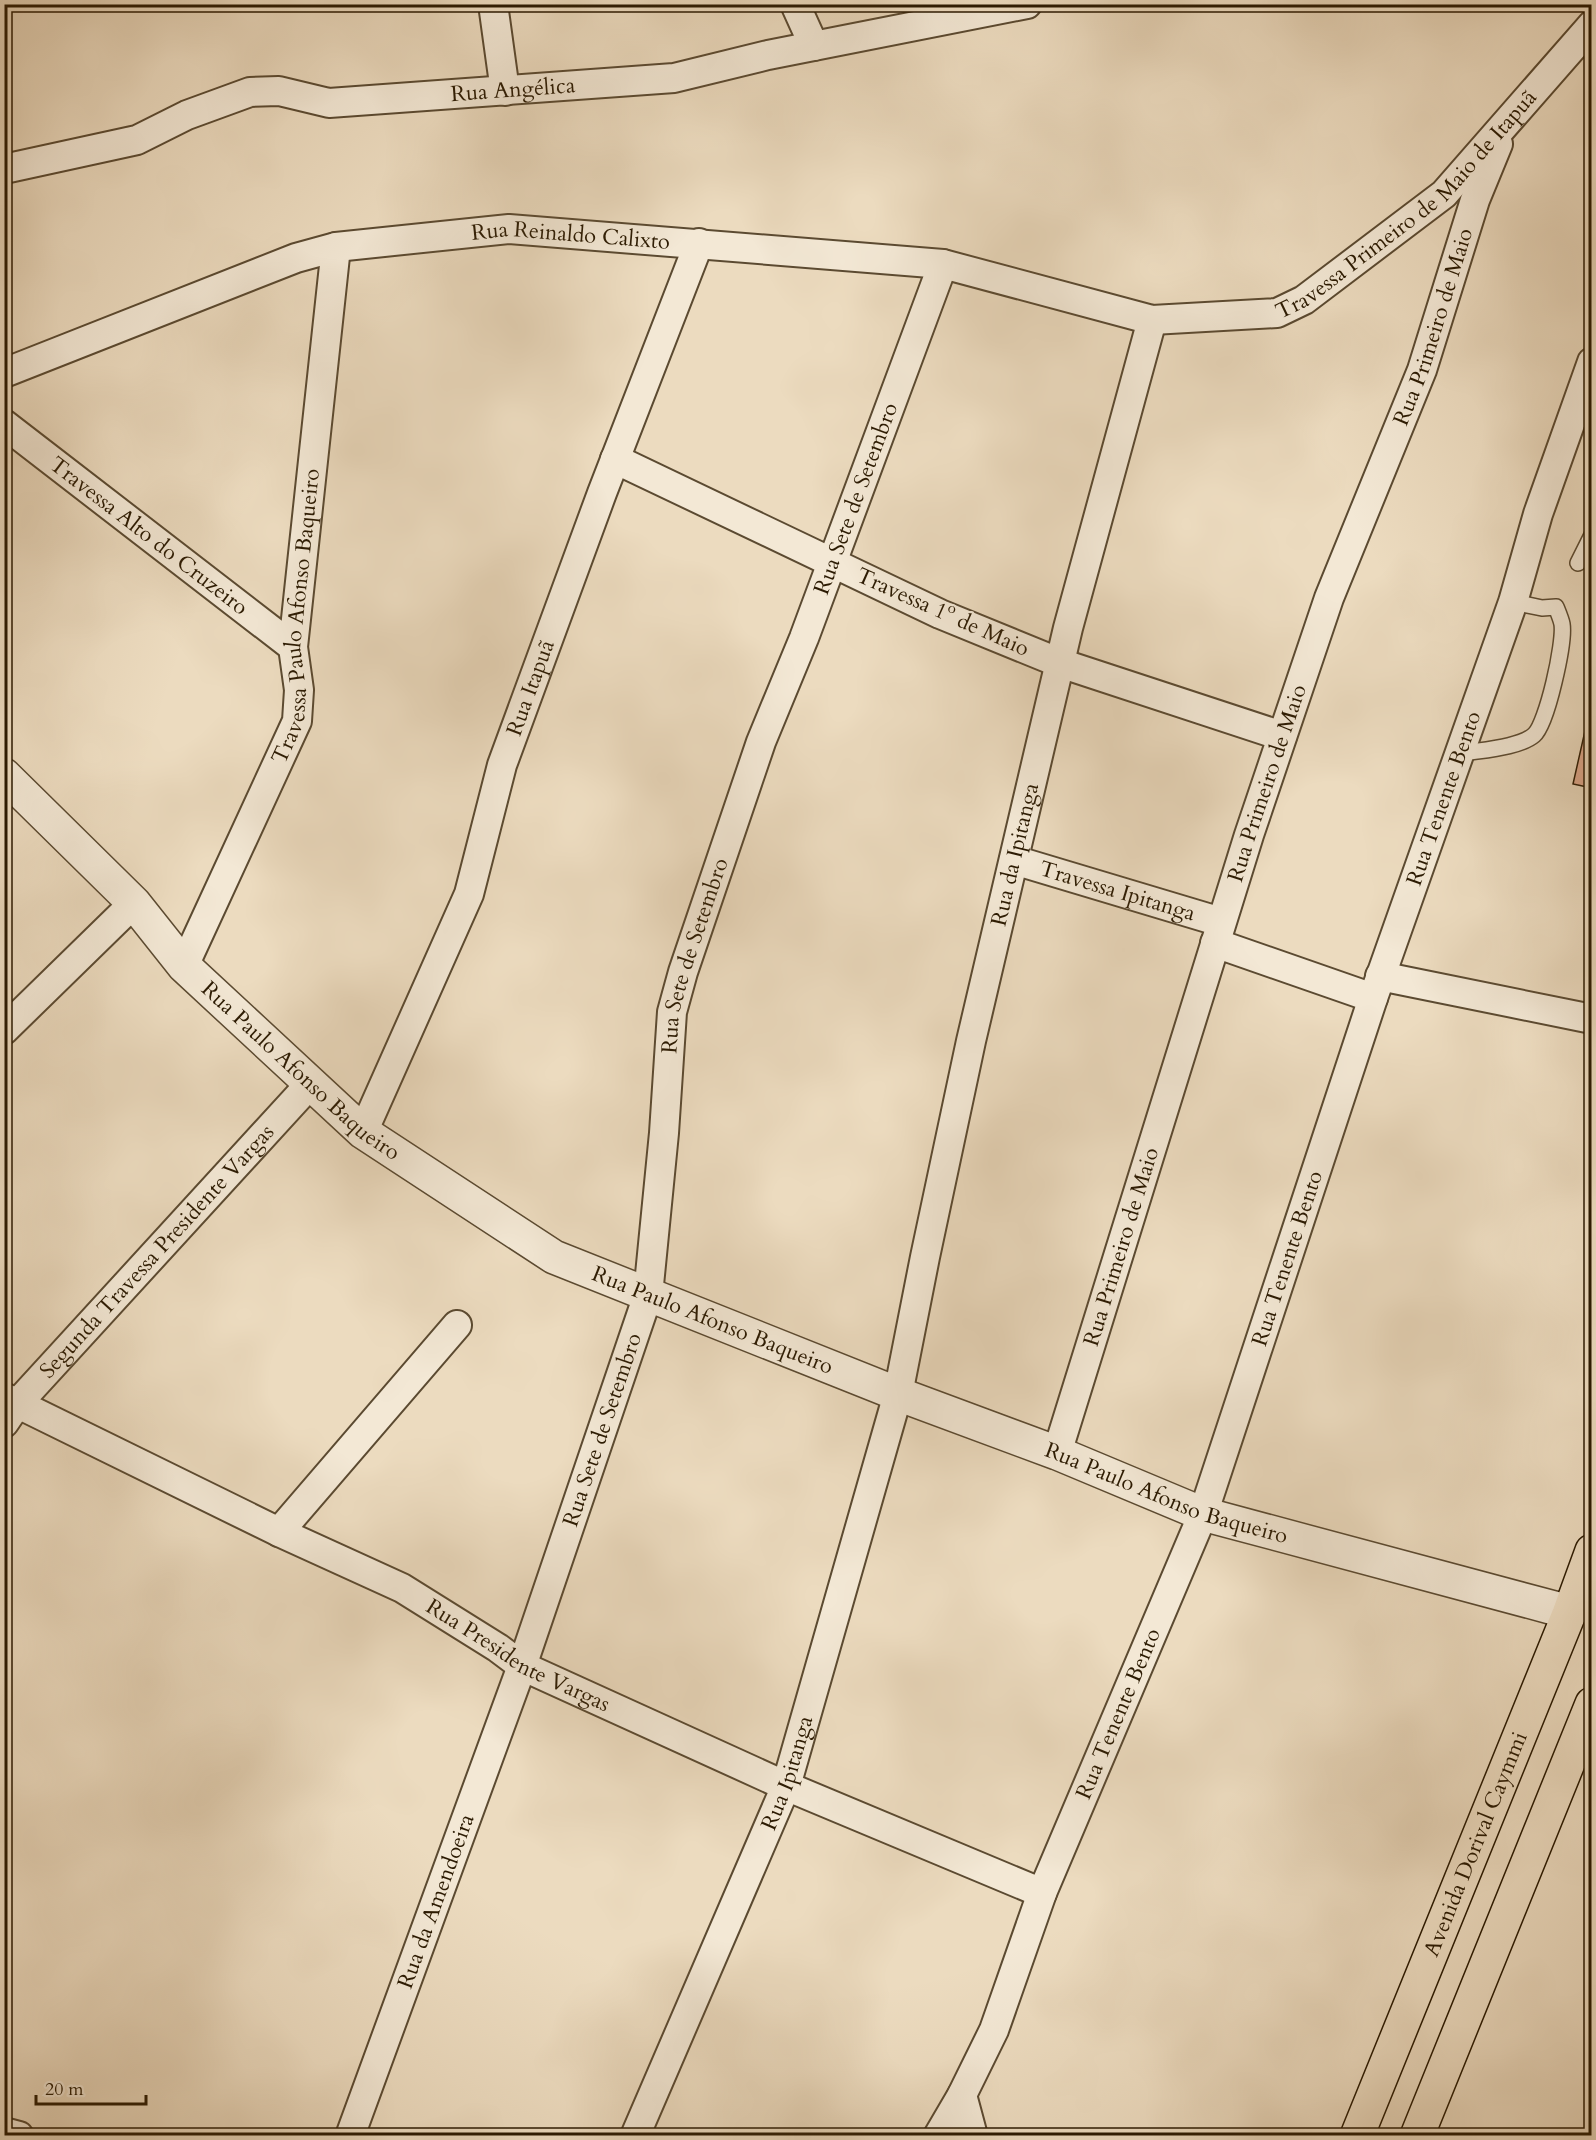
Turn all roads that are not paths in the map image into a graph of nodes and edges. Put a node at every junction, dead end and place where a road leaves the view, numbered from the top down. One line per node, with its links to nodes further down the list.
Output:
1 (494, 4): 6 (street)
2 (795, 4): 5 (street)
3 (1027, 4): 5 (street, Rua Angélica)
4 (1592, 25): 7 (street, Travessa Primeiro de Maio de Itapuã)
5 (813, 46): 6 (street, Rua Angélica)
6 (505, 91): 8 (street, Rua Angélica)
7 (1507, 123): 12 (street, Travessa Primeiro de Maio de Itapuã); 23 (street, Rua Primeiro de Maio)
8 (4, 169)
9 (699, 243): 10 (street, Rua Reinaldo Calixto); 11 (street, Rua Reinaldo Calixto); 16 (street, Rua Itapuã)
10 (336, 247): 14 (street, Rua Reinaldo Calixto); 21 (street, Travessa Paulo Afonso Baqueiro)
11 (943, 264): 12 (street, Rua Reinaldo Calixto); 18 (street, Rua Sete de Setembro)
12 (1152, 320): 22 (street, Rua da Ipitanga)
13 (1592, 362): 20 (street, Rua Tenente Bento)
14 (4, 373)
15 (4, 424): 21 (street, Travessa Alto do Cruzeiro)
16 (615, 459): 18 (street, Travessa 1º de Maio); 34 (street, Rua Itapuã)
17 (1592, 535): 19 (lane)
18 (831, 563): 22 (street, Travessa 1º de Maio); 35 (street, Rua Sete de Setembro)
19 (1578, 563)
20 (1513, 603): 24 (street, Rua Tenente Bento); 24 (lane)
21 (293, 647): 29 (street, Travessa Paulo Afonso Baqueiro)
22 (1060, 663): 23 (street, Travessa 1º de Maio); 26 (street, Rua da Ipitanga)
23 (1282, 736): 28 (street, Rua Primeiro de Maio)
24 (1459, 754): 30 (street, Rua Tenente Bento)
25 (4, 775): 27 (street, Rua Paulo Afonso Baqueiro)
26 (1014, 860): 28 (street, Travessa Ipitanga); 37 (street, Rua da Ipitanga)
27 (134, 903): 29 (street, Rua Paulo Afonso Baqueiro); 32 (street)
28 (1218, 933): 30 (street, Travessa Ipitanga); 39 (street, Rua Primeiro de Maio)
29 (184, 966): 33 (street, Rua Paulo Afonso Baqueiro)
30 (1376, 987): 31 (street, Travessa Ipitanga); 40 (street, Rua Tenente Bento)
31 (1592, 1018)
32 (4, 1030)
33 (310, 1083): 34 (street, Rua Paulo Afonso Baqueiro); 38 (street, Segunda Travessa Presidente Vargas)
34 (363, 1132): 35 (street, Rua Paulo Afonso Baqueiro)
35 (648, 1295): 37 (street, Rua Paulo Afonso Baqueiro); 44 (street, Rua Sete de Setembro)
36 (457, 1325): 41 (street)
37 (898, 1394): 39 (street, Rua Paulo Afonso Baqueiro); 46 (street, Rua Ipitanga)
38 (9, 1408): 41 (street, Rua Presidente Vargas)
39 (1057, 1453): 40 (street, Rua Paulo Afonso Baqueiro)
40 (1203, 1514): 43 (street, Rua Paulo Afonso Baqueiro); 47 (street, Rua Tenente Bento)
41 (279, 1532): 44 (street, Rua Presidente Vargas)
42 (1592, 1551): 43 (main road, Avenida Dorival Caymmi)
43 (1569, 1614): 55 (main road, Avenida Dorival Caymmi)
44 (522, 1666): 46 (street, Rua Presidente Vargas); 51 (street, Rua da Amendoeira)
45 (1592, 1704): 56 (main road)
46 (786, 1786): 47 (street, Rua Presidente Vargas); 52 (street, Rua Ipitanga)
47 (1042, 1893): 48 (street, Rua Tenente Bento)
48 (962, 2095): 53 (street, Rua Tenente Bento); 54 (street)
49 (4, 2132): 50 (street)
50 (19, 2136)
51 (350, 2136)
52 (634, 2136)
53 (938, 2136)
54 (973, 2136)
55 (1357, 2136)
56 (1417, 2136)

